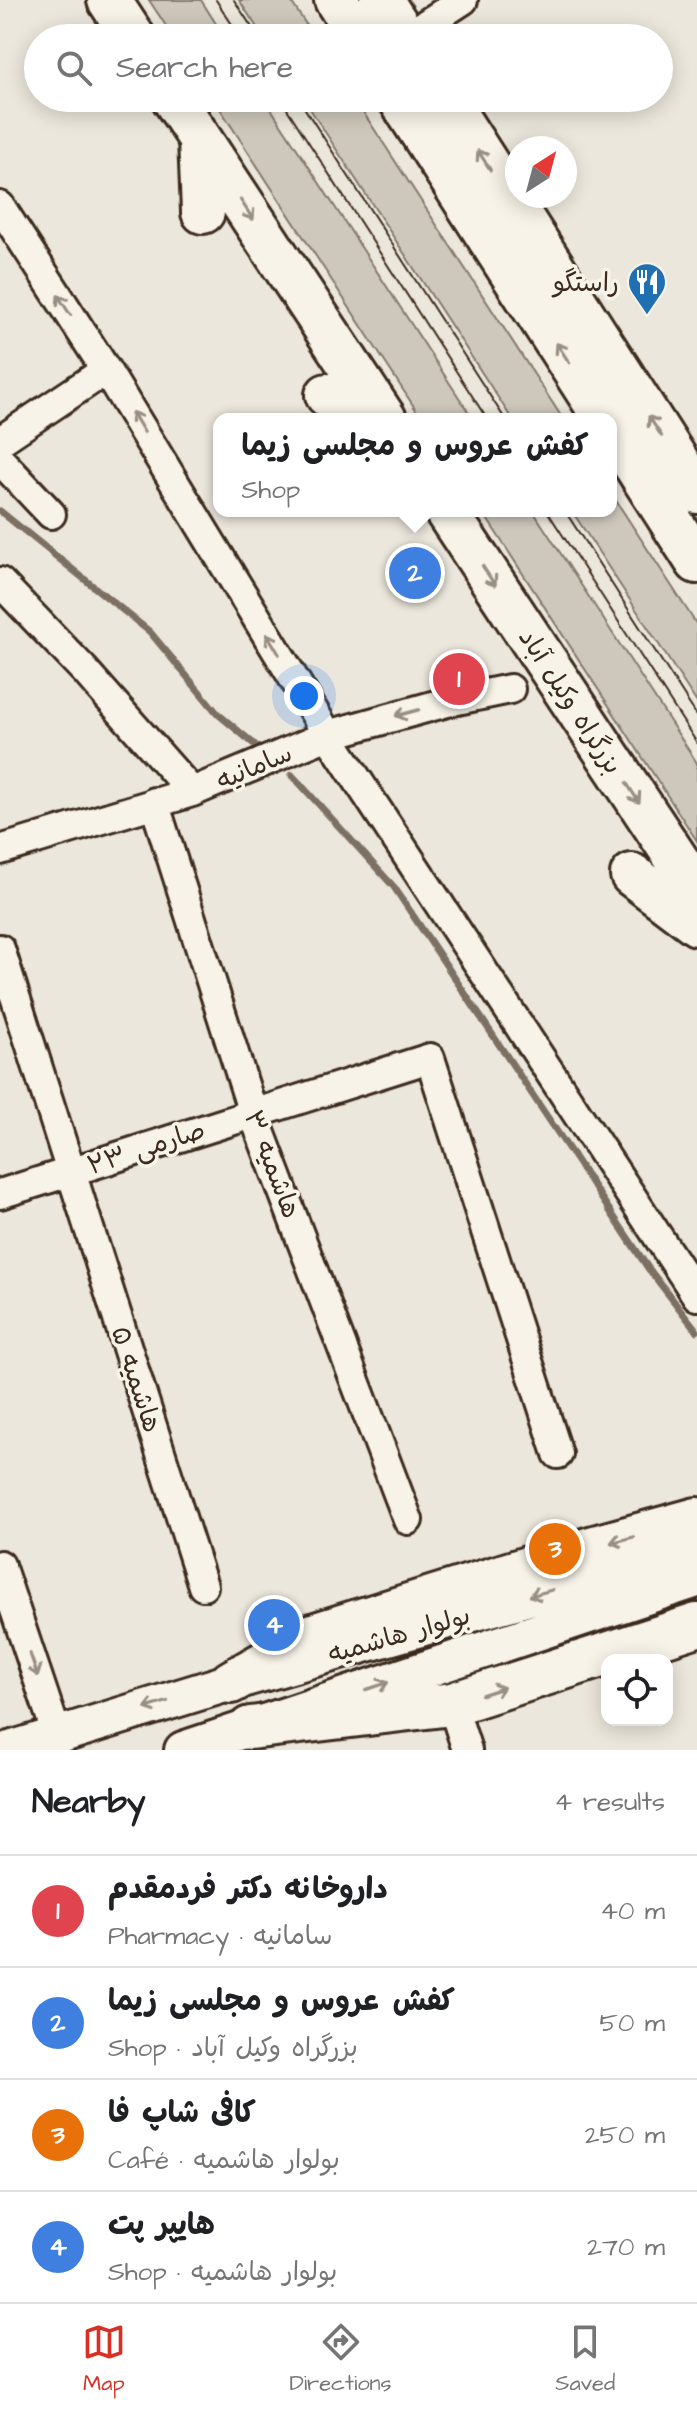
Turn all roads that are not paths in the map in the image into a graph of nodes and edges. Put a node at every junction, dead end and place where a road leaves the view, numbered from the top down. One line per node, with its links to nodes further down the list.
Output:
1 (109, 0): 5 (highway)
2 (336, 0): 6 (highway)
3 (381, 0): 7 (highway)
4 (463, 0): 8 (street)
5 (125, 24)
6 (351, 24)
7 (397, 24)
8 (427, 24)
9 (182, 112): 12 (highway)
10 (408, 112): 17 (highway, one-way to 10)
11 (454, 112): 21 (highway, one-way to 11)
12 (199, 138): 14 (highway); 16 (highway, one-way to 16)
13 (0, 206): 15 (street, one-way to 13)
14 (203, 212)
15 (106, 370): 19 (street); 27 (street, one-way to 15)
16 (381, 413)
17 (601, 413)
18 (617, 437): 24 (highway)
19 (0, 441)
20 (0, 460): 22 (street)
21 (697, 492)
22 (51, 514)
23 (450, 517): 32 (highway, بزرگراه وکیل آباد, one-way to 32)
24 (697, 562)
25 (0, 582): 28 (street)
26 (510, 689): 27 (street, سامانیه, one-way to 27)
27 (328, 735): 28 (street, سامانیه); 38 (street)
28 (192, 792): 29 (street, سامانیه)
29 (154, 802): 30 (street, سامانیه); 35 (street, هاشمیه ۳)
30 (0, 850)
31 (632, 875): 33 (highway)
32 (697, 890)
33 (697, 924)
34 (0, 949): 36 (street, هاشمیه ۵)
35 (253, 1113): 36 (street, صارمی ۲۳); 39 (street, صارمی ۲۳); 41 (street, هاشمیه ۳)
36 (70, 1171): 37 (street, صارمی ۲۳); 45 (street, هاشمیه ۵)
37 (0, 1194)
38 (697, 1296)
39 (558, 1454)
40 (697, 1519): 47 (highway, one-way to 47)
41 (408, 1520)
42 (697, 1549): 47 (main road, بولوار هاشمیه, one-way to 47)
43 (0, 1565): 50 (street, one-way to 50)
44 (697, 1579): 49 (main road, بولوار هاشمیه, one-way to 44)
45 (203, 1586)
46 (697, 1625): 48 (highway, one-way to 46)
47 (231, 1682): 50 (main road, بولوار هاشمیه, one-way to 50)
48 (452, 1704): 49 (highway); 53 (street)
49 (250, 1728): 52 (main road, بولوار هاشمیه)
50 (57, 1735): 51 (main road, بولوار هاشمیه)
51 (10, 1750)
52 (183, 1750)
53 (467, 1750)

